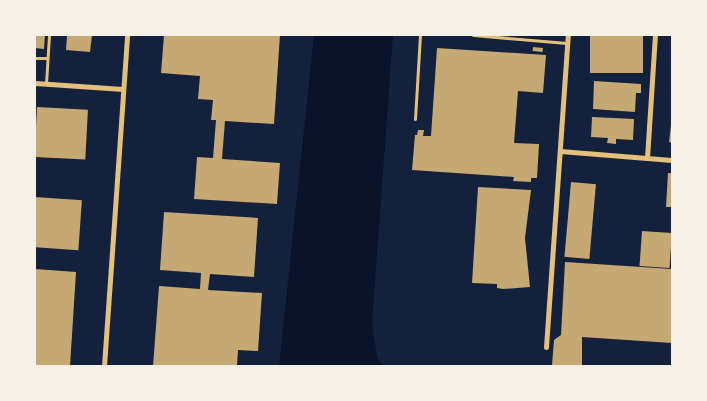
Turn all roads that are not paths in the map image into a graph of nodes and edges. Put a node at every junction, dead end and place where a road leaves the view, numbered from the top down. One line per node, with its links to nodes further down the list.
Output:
1 (49, 35): 9 (lane)
2 (127, 35): 12 (street)
3 (420, 35): 13 (lane)
4 (473, 35): 7 (lane)
5 (568, 35): 7 (street)
6 (655, 35): 15 (street)
7 (567, 43): 14 (street)
8 (35, 58): 9 (lane)
9 (47, 58): 11 (lane)
10 (35, 83): 11 (street)
11 (46, 84): 12 (street)
12 (123, 89): 18 (street)
13 (415, 119)
14 (560, 151): 15 (street); 17 (street)
15 (647, 158): 16 (street)
16 (672, 160)
17 (546, 347)
18 (104, 366)

